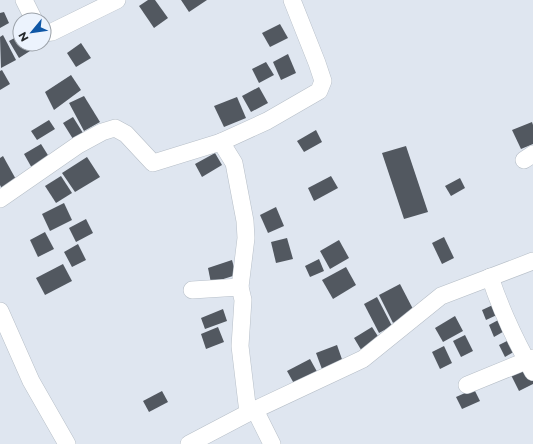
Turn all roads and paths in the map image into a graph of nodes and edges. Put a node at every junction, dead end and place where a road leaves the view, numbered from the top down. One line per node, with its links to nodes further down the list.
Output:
1 (24, 0): 4 (street)
2 (117, 0): 5 (street)
3 (292, 0): 6 (street)
4 (30, 12)
5 (52, 32)
6 (221, 142): 7 (street); 10 (street)
7 (0, 199)
8 (533, 261): 9 (street)
9 (490, 277): 13 (street); 15 (street)
10 (240, 287): 11 (street); 15 (street)
11 (192, 290)
12 (0, 311): 17 (street)
13 (531, 363): 14 (street)
14 (468, 385)
15 (250, 412): 16 (street); 18 (street); 19 (street)
16 (191, 443)
17 (67, 444)
18 (261, 444)
19 (272, 444)

